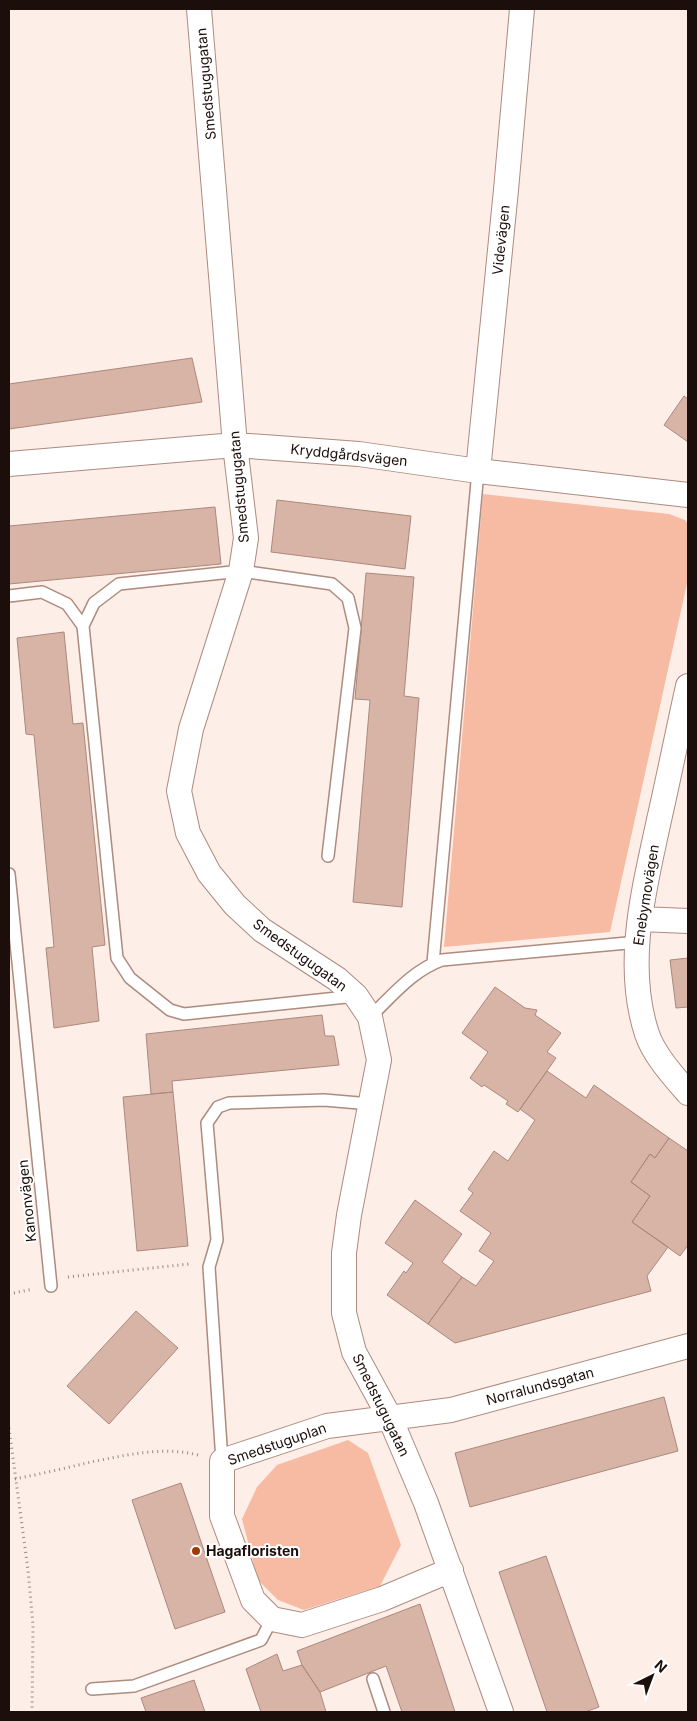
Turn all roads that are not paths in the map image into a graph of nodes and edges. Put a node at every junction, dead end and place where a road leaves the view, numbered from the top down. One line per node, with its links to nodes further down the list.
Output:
1 (200, 9): 3 (street, Smedstugugatan)
2 (522, 9): 5 (street, Videvägen)
3 (235, 445): 4 (street, Kryddgårdsvägen); 5 (street, Kryddgårdsvägen); 7 (street, Smedstugugatan)
4 (9, 464)
5 (478, 471): 6 (street, Kryddgårdsvägen); 15 (lane)
6 (688, 495)
7 (241, 571): 9 (lane); 11 (lane); 16 (street, Smedstugugatan)
8 (9, 596): 9 (lane)
9 (83, 626): 16 (lane)
10 (688, 686): 14 (street, Enebymovägen)
11 (328, 856)
12 (9, 874): 20 (lane, Kanonvägen)
13 (688, 921): 14 (street)
14 (639, 931): 15 (lane); 18 (street, Enebymovägen)
15 (433, 963): 17 (lane)
16 (356, 996): 17 (street, Smedstugugatan)
17 (370, 1017): 19 (street, Smedstugugatan)
18 (688, 1093)
19 (371, 1104): 22 (street, Smedstugugatan); 23 (lane)
20 (51, 1286)
21 (688, 1346): 22 (street, Norralundsgatan)
22 (390, 1418): 23 (street, Smedstuguplan); 24 (street, Smedstugugatan)
23 (222, 1461): 25 (street, Smedstuguplan)
24 (451, 1570): 25 (street); 29 (street, Smedstugugatan)
25 (272, 1619): 27 (lane)
26 (373, 1679): 28 (lane)
27 (92, 1689)
28 (384, 1712)
29 (501, 1712)

